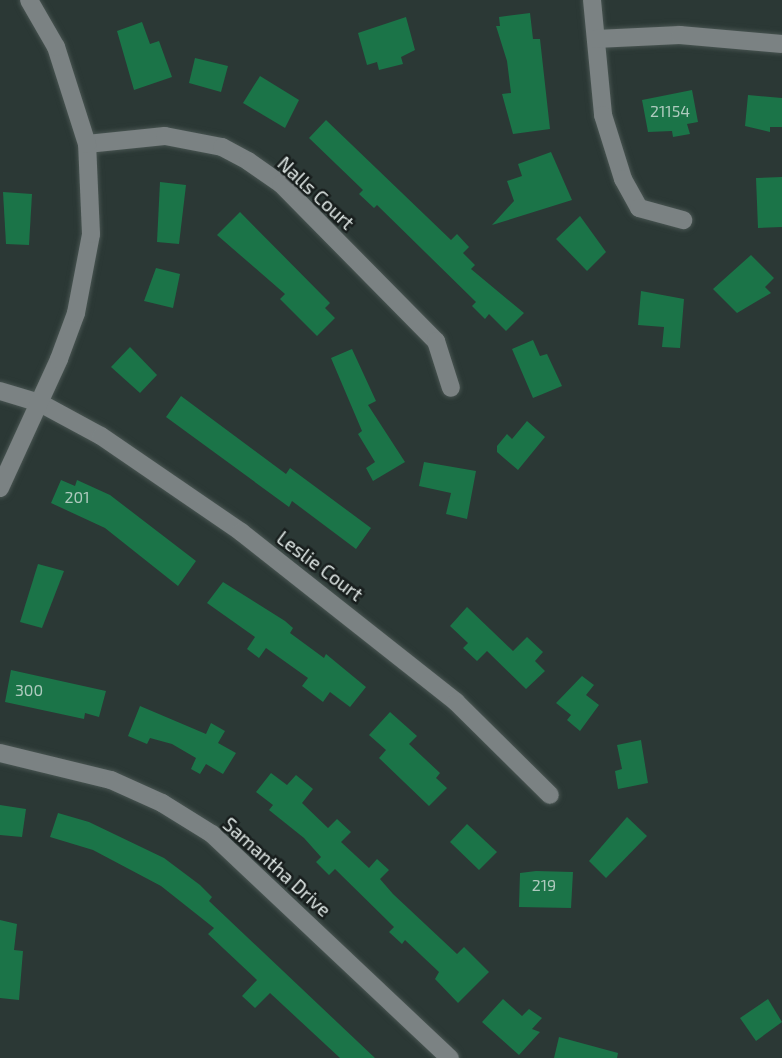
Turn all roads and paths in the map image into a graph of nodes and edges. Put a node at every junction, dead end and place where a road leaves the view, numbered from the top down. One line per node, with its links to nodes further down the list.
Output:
1 (29, 0): 5 (street)
2 (592, 0): 3 (street)
3 (596, 39): 4 (street); 6 (street)
4 (782, 44)
5 (87, 144): 7 (street, Nalls Court); 9 (street)
6 (683, 220)
7 (451, 388)
8 (0, 391): 9 (street, Leslie Court)
9 (40, 403): 10 (street); 12 (street, Leslie Court)
10 (0, 488)
11 (0, 753): 13 (street, Samantha Drive)
12 (550, 795)
13 (450, 1058)

